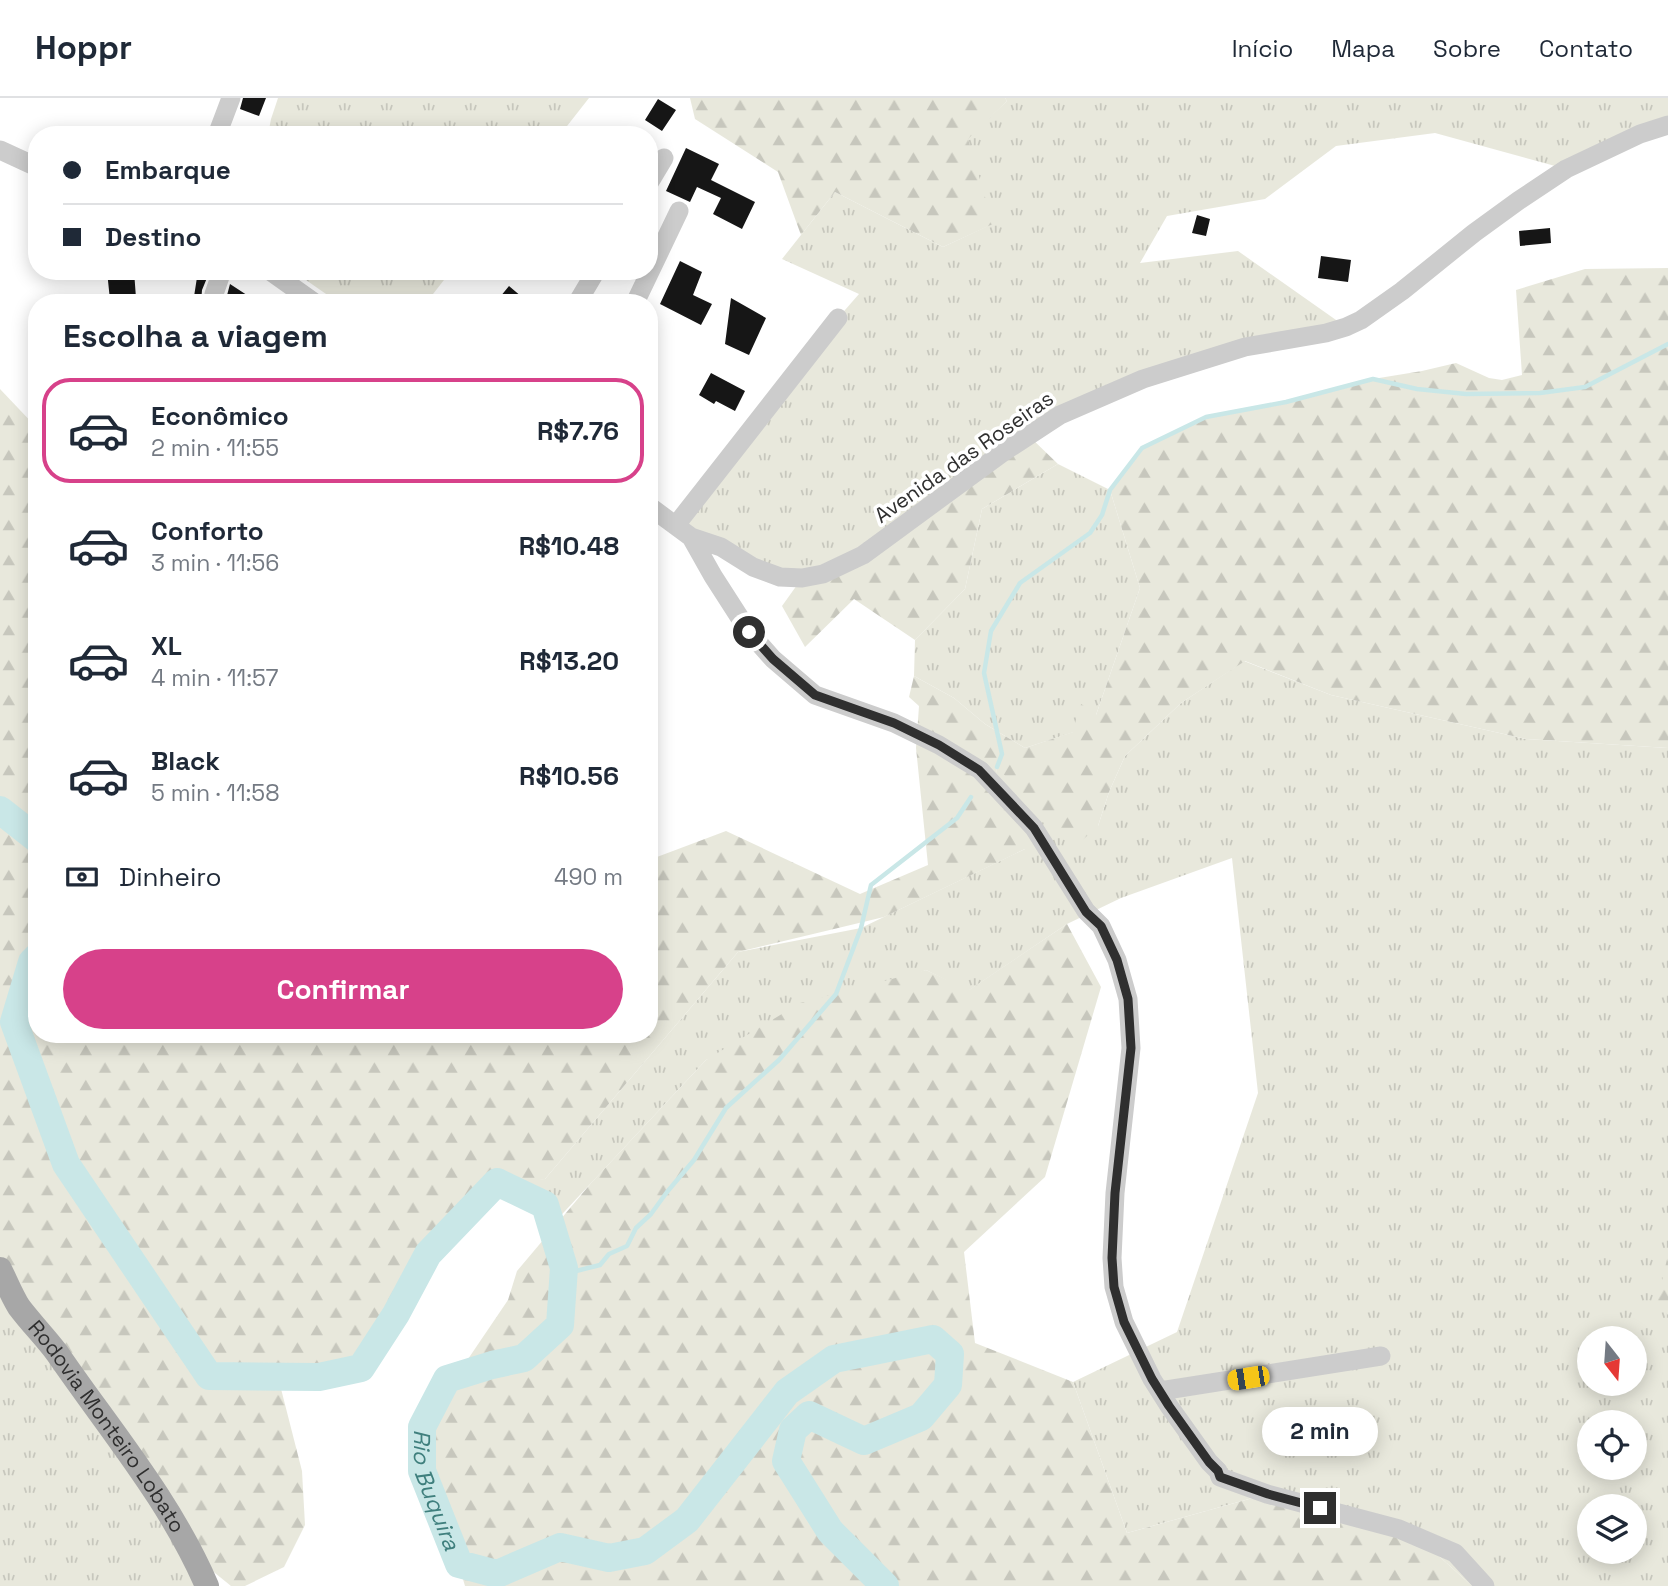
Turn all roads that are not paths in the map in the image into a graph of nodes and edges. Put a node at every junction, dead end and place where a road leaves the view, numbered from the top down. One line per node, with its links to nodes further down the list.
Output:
1 (231, 98): 3 (street)
2 (1668, 125): 14 (street, Avenida das Roseiras)
3 (220, 126)
4 (0, 150): 6 (street)
5 (664, 158): 7 (street)
6 (28, 163)
7 (658, 168)
8 (679, 211): 9 (street)
9 (658, 255)
10 (283, 280): 11 (street)
11 (302, 294)
12 (838, 318): 14 (street)
13 (658, 512): 14 (street)
14 (684, 531): 17 (street)
15 (0, 1269): 18 (main road, Rodovia Monteiro Lobato)
16 (1381, 1356): 17 (street)
17 (1160, 1391): 19 (street)
18 (207, 1586)
19 (1485, 1586)

